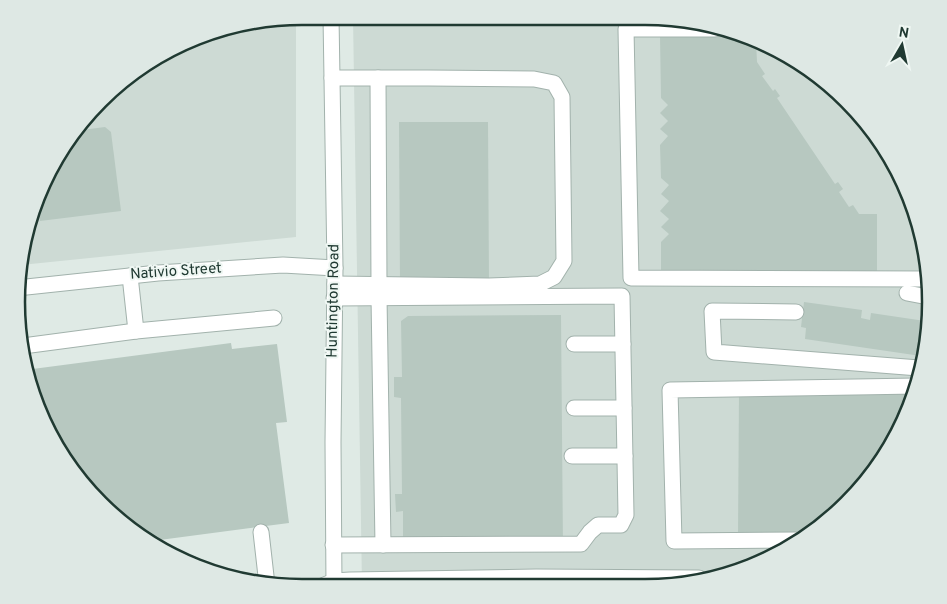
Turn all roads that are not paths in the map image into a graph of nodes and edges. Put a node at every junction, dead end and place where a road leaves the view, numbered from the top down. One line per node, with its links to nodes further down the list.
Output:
1 (331, 25): 3 (street, Huntington Road)
2 (693, 29): 7 (street)
3 (332, 78): 4 (street); 5 (street, Huntington Road)
4 (378, 78): 10 (street); 10 (street)
5 (335, 268): 6 (street, Nativio Street); 9 (street, Huntington Road)
6 (130, 276): 8 (street, Nativio Street); 15 (street)
7 (921, 279)
8 (26, 287)
9 (335, 291): 10 (street); 28 (street, Huntington Road)
10 (379, 291): 17 (street); 27 (street)
11 (908, 293): 12 (street)
12 (922, 296)
13 (796, 312): 19 (street)
14 (274, 318): 15 (street)
15 (136, 331): 18 (street)
16 (574, 344): 17 (street)
17 (623, 344): 22 (street)
18 (28, 345)
19 (914, 368)
20 (909, 386): 26 (street)
21 (574, 408): 22 (street)
22 (624, 408): 24 (street)
23 (572, 456): 24 (street)
24 (625, 456): 27 (street)
25 (261, 532): 29 (street)
26 (787, 540)
27 (383, 545): 28 (street)
28 (333, 546): 30 (street, Huntington Road)
29 (266, 577)
30 (330, 579)

